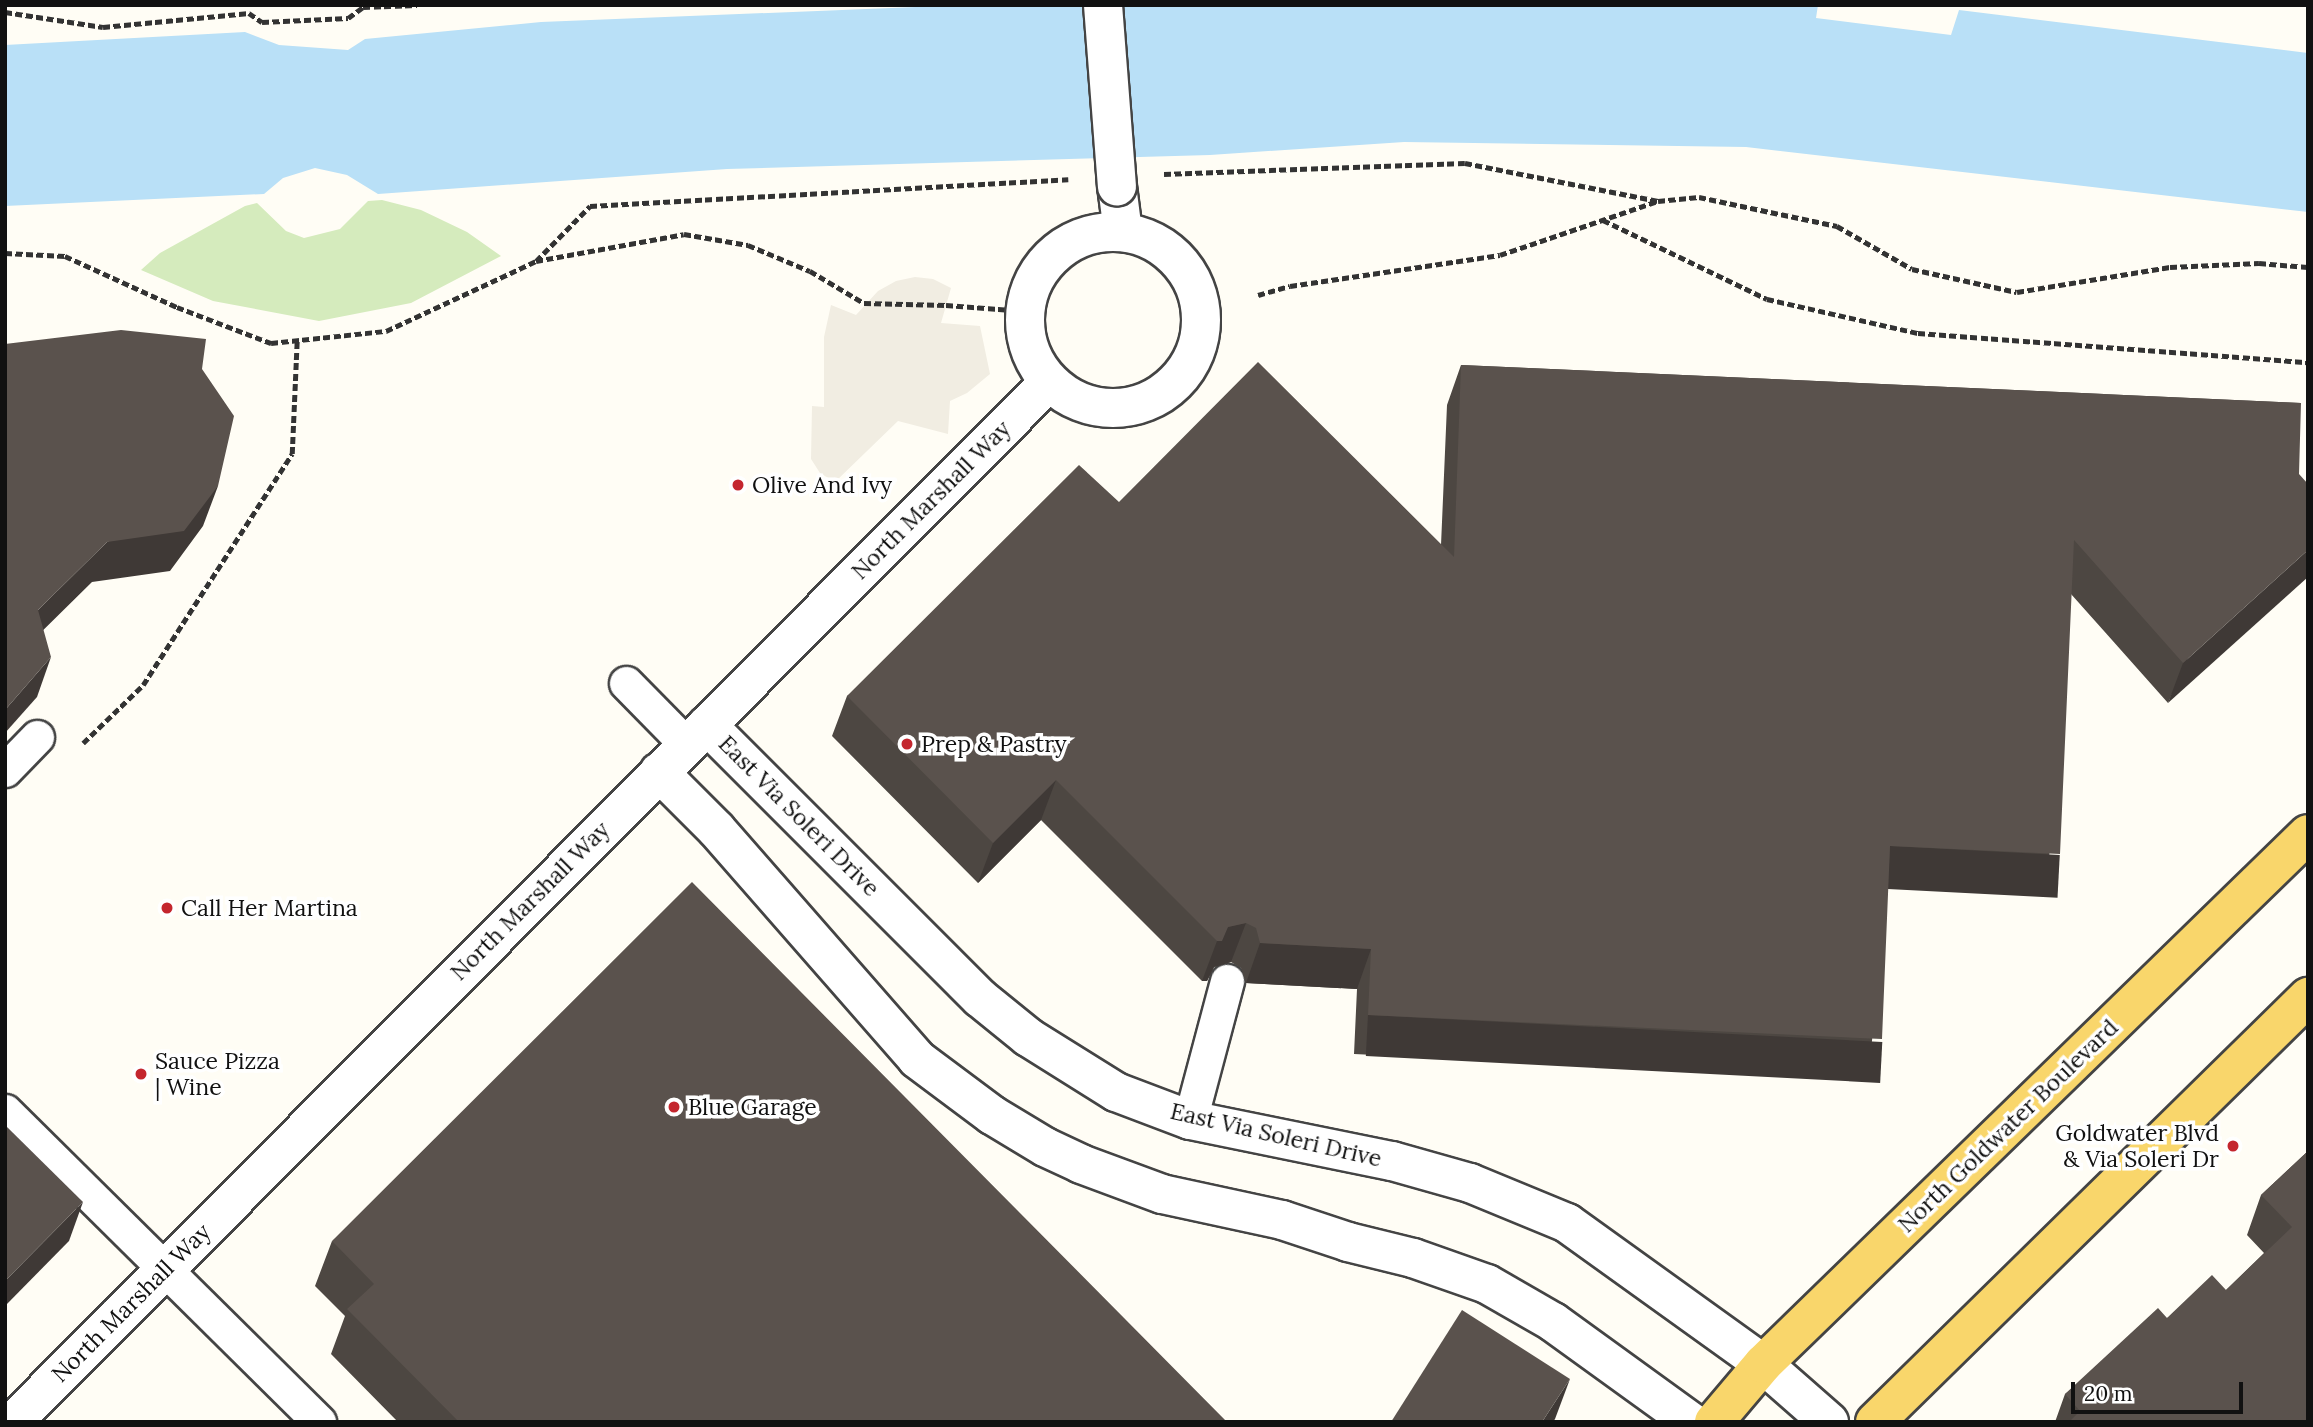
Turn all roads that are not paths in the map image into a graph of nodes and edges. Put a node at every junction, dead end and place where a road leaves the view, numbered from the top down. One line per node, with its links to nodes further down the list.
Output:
1 (1103, 5): 2 (street, bridge)
2 (1123, 232): 3 (street); 3 (street)
3 (1049, 382): 5 (street, North Marshall Way)
4 (626, 683): 5 (lane)
5 (696, 735): 8 (street, North Marshall Way); 13 (street, East Via Soleri Drive)
6 (37, 737): 7 (lane)
7 (5, 770)
8 (659, 772): 14 (street, North Marshall Way); 18 (street)
9 (2308, 834): 15 (main road, North Goldwater Boulevard)
10 (1227, 981): 13 (lane)
11 (2308, 998): 21 (main road)
12 (5, 1111): 14 (lane)
13 (1190, 1120): 15 (street, East Via Soleri Drive)
14 (164, 1269): 16 (street, North Marshall Way); 17 (lane)
15 (1763, 1364): 19 (main road, North Goldwater Boulevard); 20 (street, East Via Soleri Drive)
16 (13, 1422)
17 (319, 1422)
18 (1692, 1422)
19 (1714, 1422)
20 (1829, 1422)
21 (1875, 1422)

